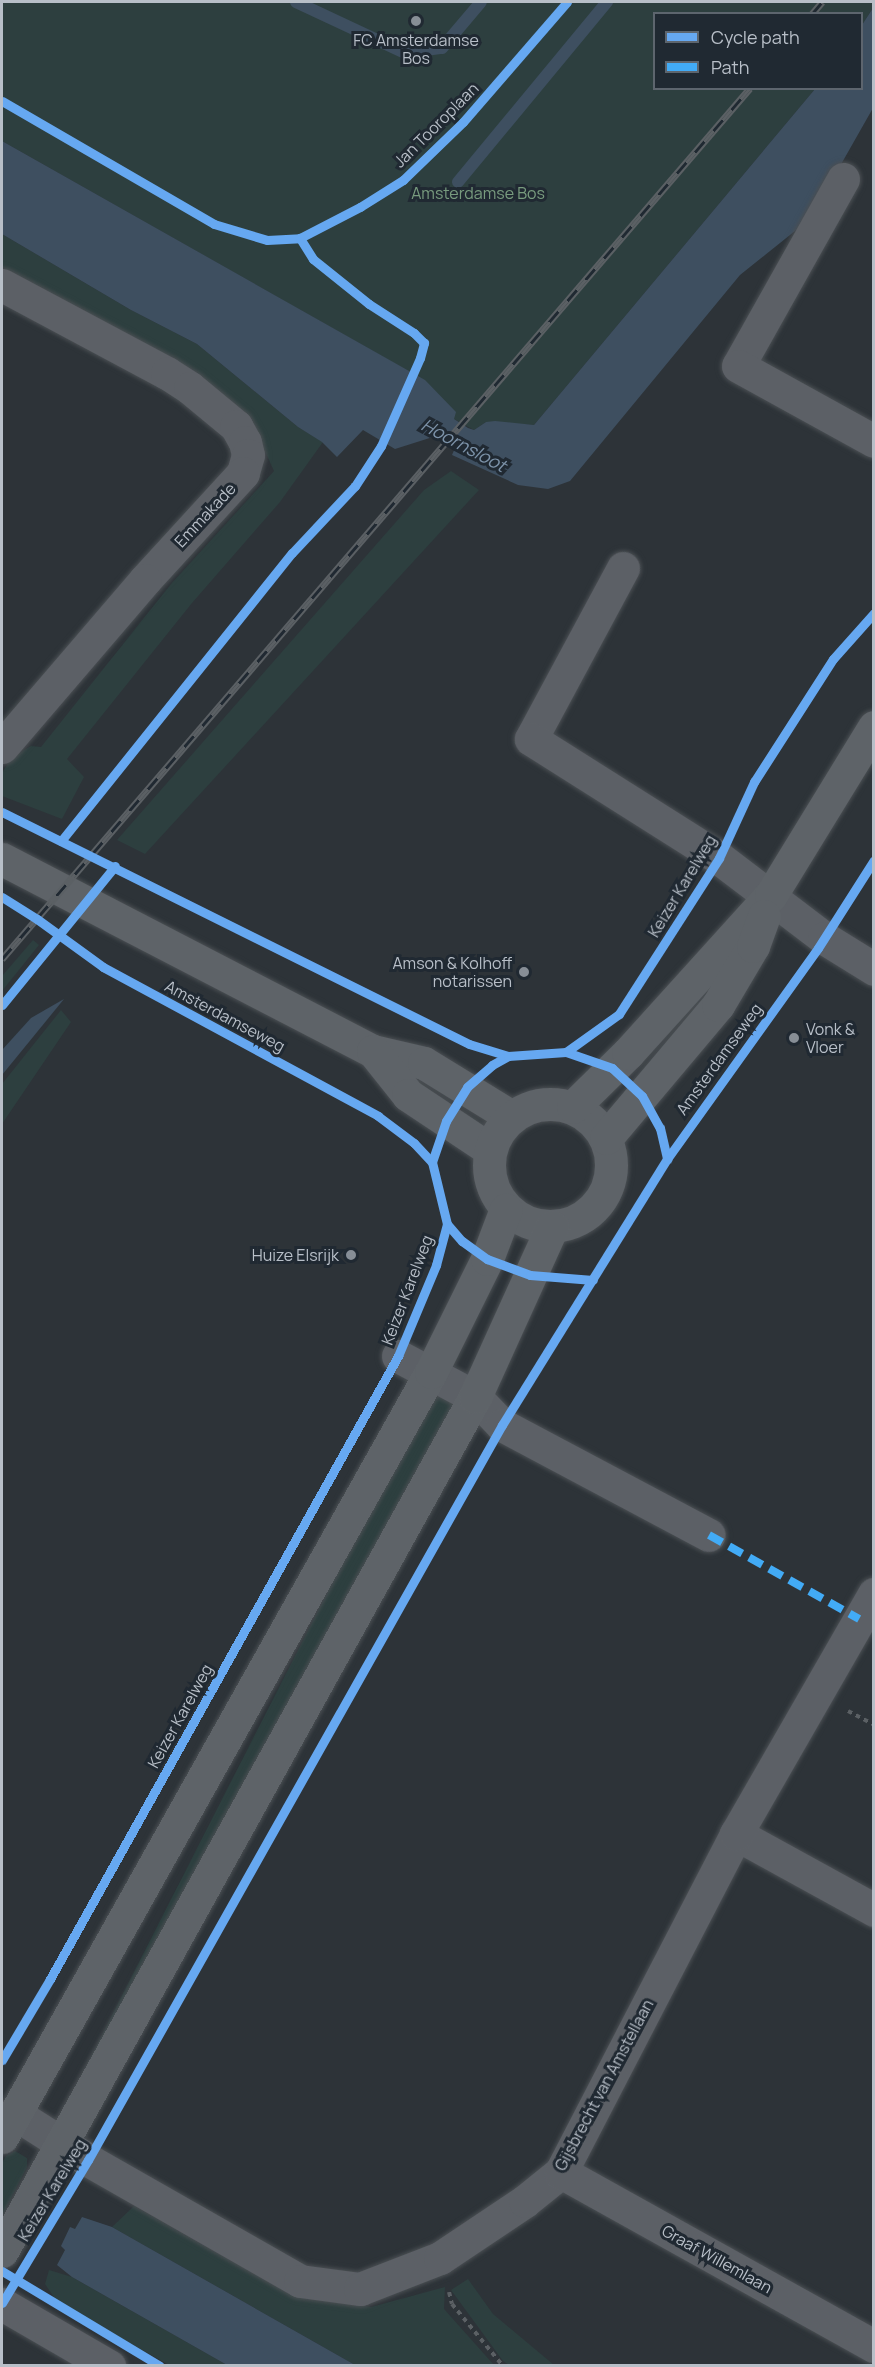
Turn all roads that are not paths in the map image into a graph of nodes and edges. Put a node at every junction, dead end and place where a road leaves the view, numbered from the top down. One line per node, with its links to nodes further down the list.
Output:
1 (843, 178): 3 (street)
2 (2, 285): 6 (street, Emmakade)
3 (873, 441)
4 (623, 568): 8 (street)
5 (873, 727): 8 (main road, Amsterdamseweg)
6 (2, 747)
7 (2, 859): 10 (main road)
8 (771, 896): 9 (street); 11 (main road, Amsterdamseweg); 13 (main road, Amsterdamseweg)
9 (873, 969)
10 (374, 1051): 12 (main road); 14 (main road)
11 (573, 1107): 12 (main road); 13 (main road)
12 (510, 1116): 14 (main road)
13 (606, 1138): 16 (main road)
14 (489, 1149): 15 (main road)
15 (506, 1209): 16 (main road); 18 (main road, Keizer Karelweg)
16 (552, 1227): 19 (main road, Keizer Karelweg)
17 (398, 1356): 18 (street)
18 (431, 1372): 19 (street); 24 (main road, Keizer Karelweg)
19 (475, 1397): 20 (street); 25 (main road, Keizer Karelweg)
20 (709, 1535)
21 (873, 1594): 22 (street, Gijsbrecht van Amstellaan)
22 (736, 1834): 23 (street); 26 (street, Gijsbrecht van Amstellaan)
23 (873, 1910)
24 (8, 2125): 25 (street, Keizer Karelweg)
25 (60, 2142): 26 (street, Gijsbrecht van Amstellaan); 27 (main road, Keizer Karelweg)
26 (561, 2172): 29 (street, Graaf Willemlaan)
27 (2, 2251)
28 (2, 2304): 30 (street)
29 (873, 2346)
30 (110, 2366)

